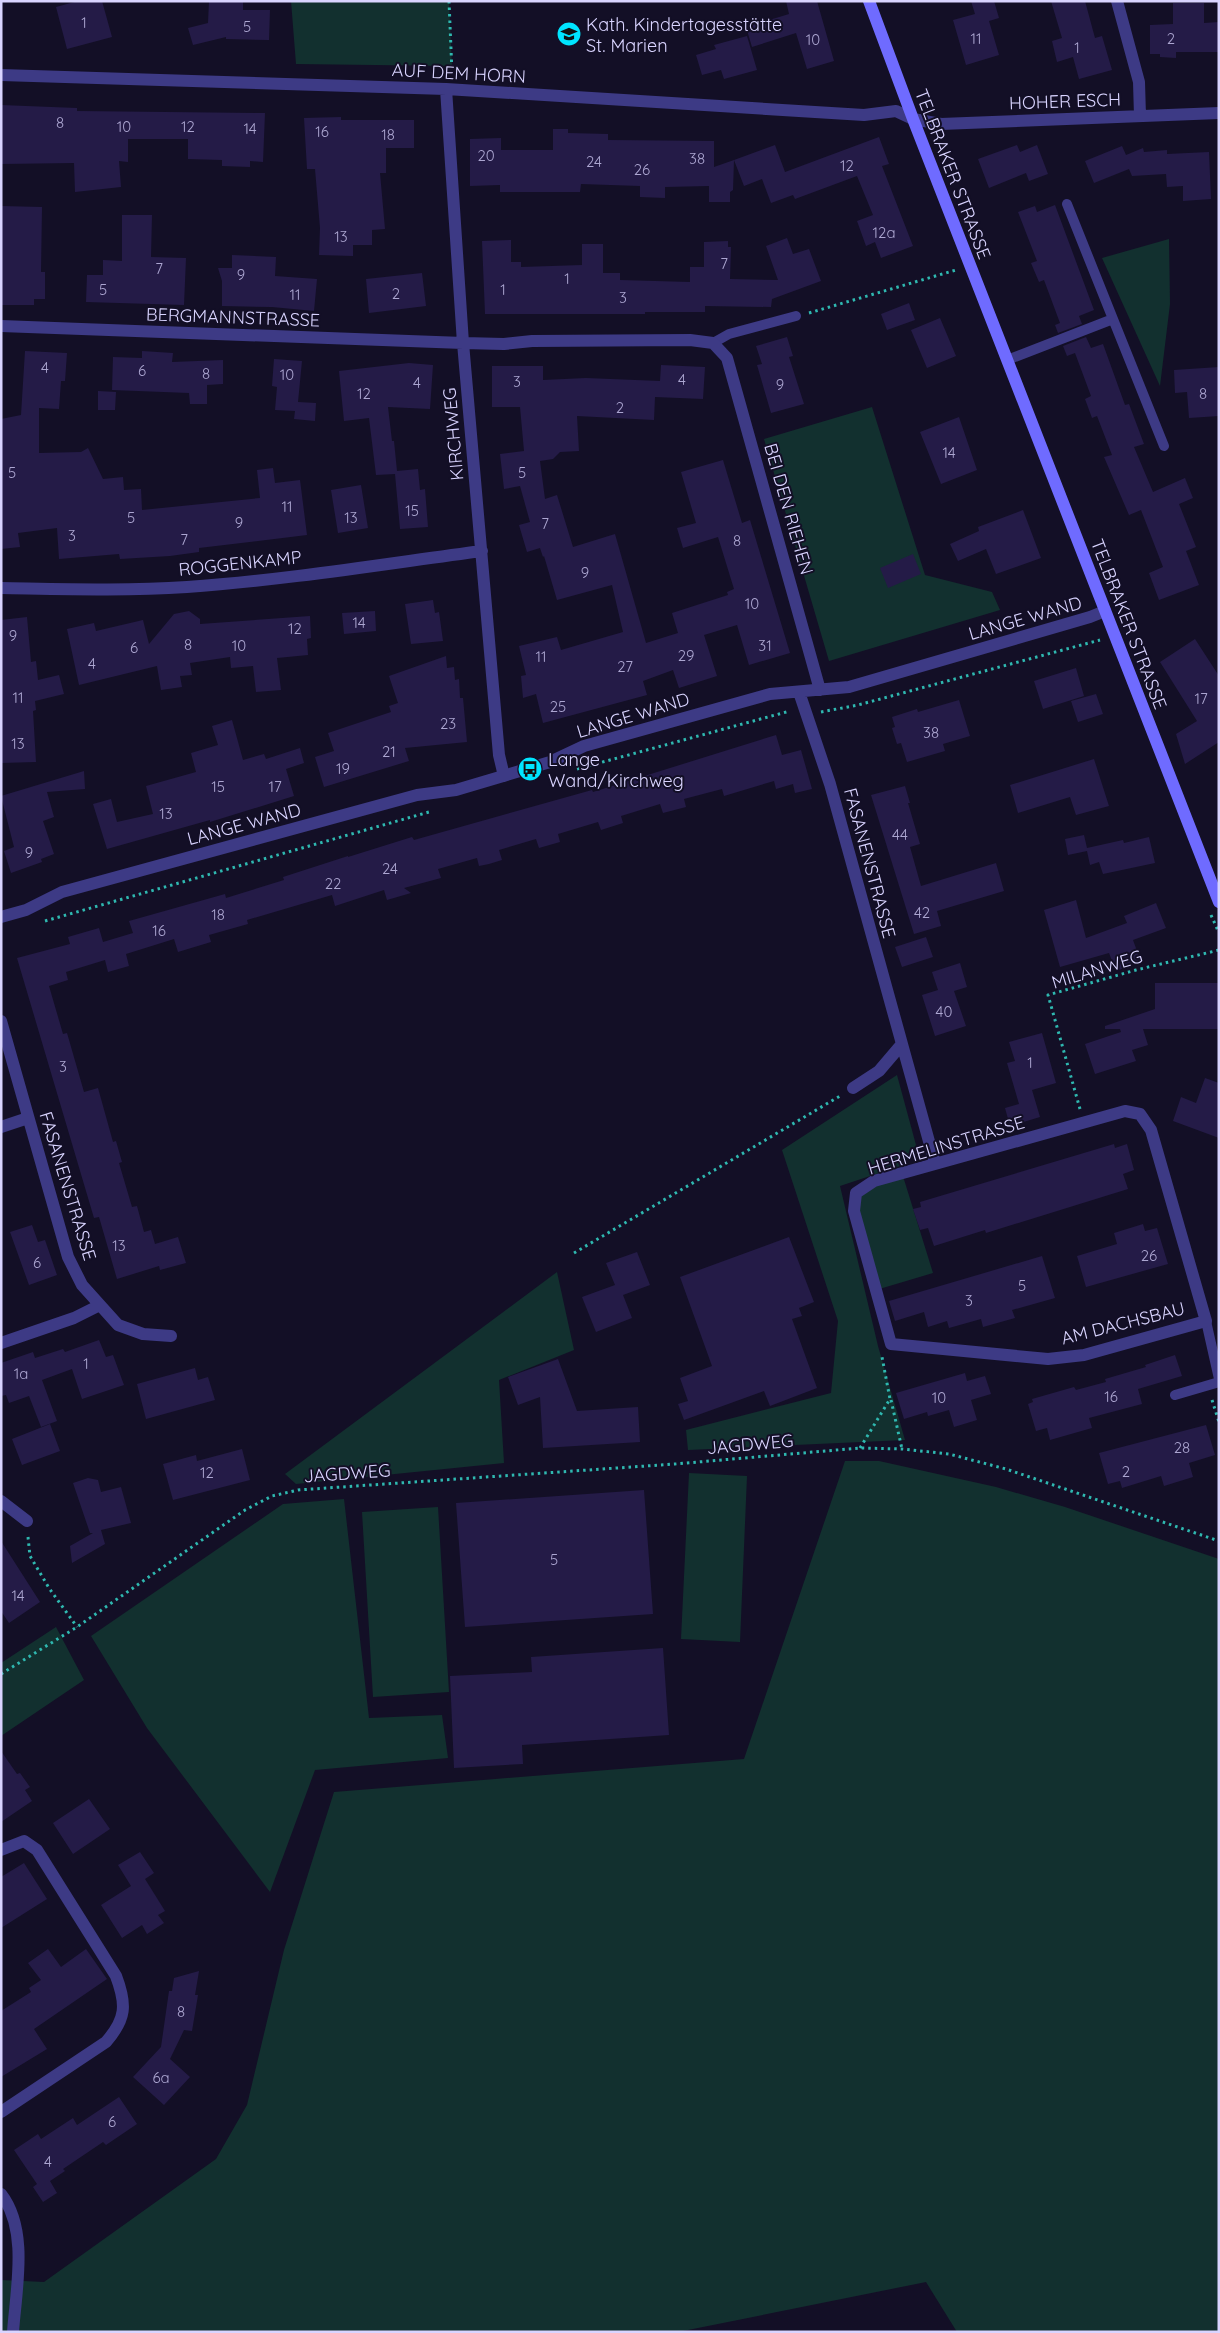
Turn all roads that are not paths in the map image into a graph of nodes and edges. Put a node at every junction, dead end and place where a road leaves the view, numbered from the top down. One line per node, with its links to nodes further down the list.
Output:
1 (869, 1): 7 (street, TELBRAKER STRASSE)
2 (1117, 1): 6 (street)
3 (1, 75): 4 (street, AUF DEM HORN)
4 (446, 89): 7 (street, AUF DEM HORN); 13 (street, KIRCHWEG)
5 (1219, 112): 6 (street, HOHER ESCH)
6 (1140, 116): 7 (street, HOHER ESCH)
7 (913, 119): 14 (street, TELBRAKER STRASSE)
8 (1067, 204): 10 (lane)
9 (796, 316): 12 (lane)
10 (1113, 319): 14 (lane); 15 (lane)
11 (1, 326): 13 (street, BERGMANNSTRASSE)
12 (713, 343): 13 (street); 19 (street, BEI DEN RIEHEN)
13 (463, 344): 16 (street, KIRCHWEG)
14 (1007, 360): 18 (street, TELBRAKER STRASSE)
15 (1164, 446)
16 (482, 551): 17 (street, ROGGENKAMP); 21 (street, KIRCHWEG)
17 (1, 588)
18 (1105, 611): 19 (street, LANGE WAND); 22 (street, TELBRAKER STRASSE)
19 (820, 690): 20 (street, LANGE WAND)
20 (799, 692): 21 (street, LANGE WAND); 25 (street, FASANENSTRASSE)
21 (504, 776): 23 (street, LANGE WAND)
22 (1219, 902)
23 (1, 917)
24 (1, 1021): 28 (street, FASANENSTRASSE)
25 (902, 1044): 26 (street); 30 (street, FASANENSTRASSE)
26 (853, 1088)
27 (1140, 1114): 30 (street, HERMELINSTRASSE); 32 (street, AM DACHSBAU)
28 (28, 1118): 29 (street); 31 (street, FASANENSTRASSE)
29 (1, 1127)
30 (935, 1163): 35 (street, HERMELINSTRASSE)
31 (100, 1305): 33 (street, FASANENSTRASSE); 34 (street)
32 (1206, 1320): 35 (street, AM DACHSBAU); 36 (lane)
33 (171, 1336)
34 (1, 1343)
35 (891, 1344)
36 (1219, 1380): 37 (lane)
37 (1175, 1395)
38 (1, 1501): 39 (street)
39 (27, 1522)
40 (1, 1850): 41 (street)
41 (1, 2112)
42 (1, 2194): 43 (street)
43 (13, 2332)

